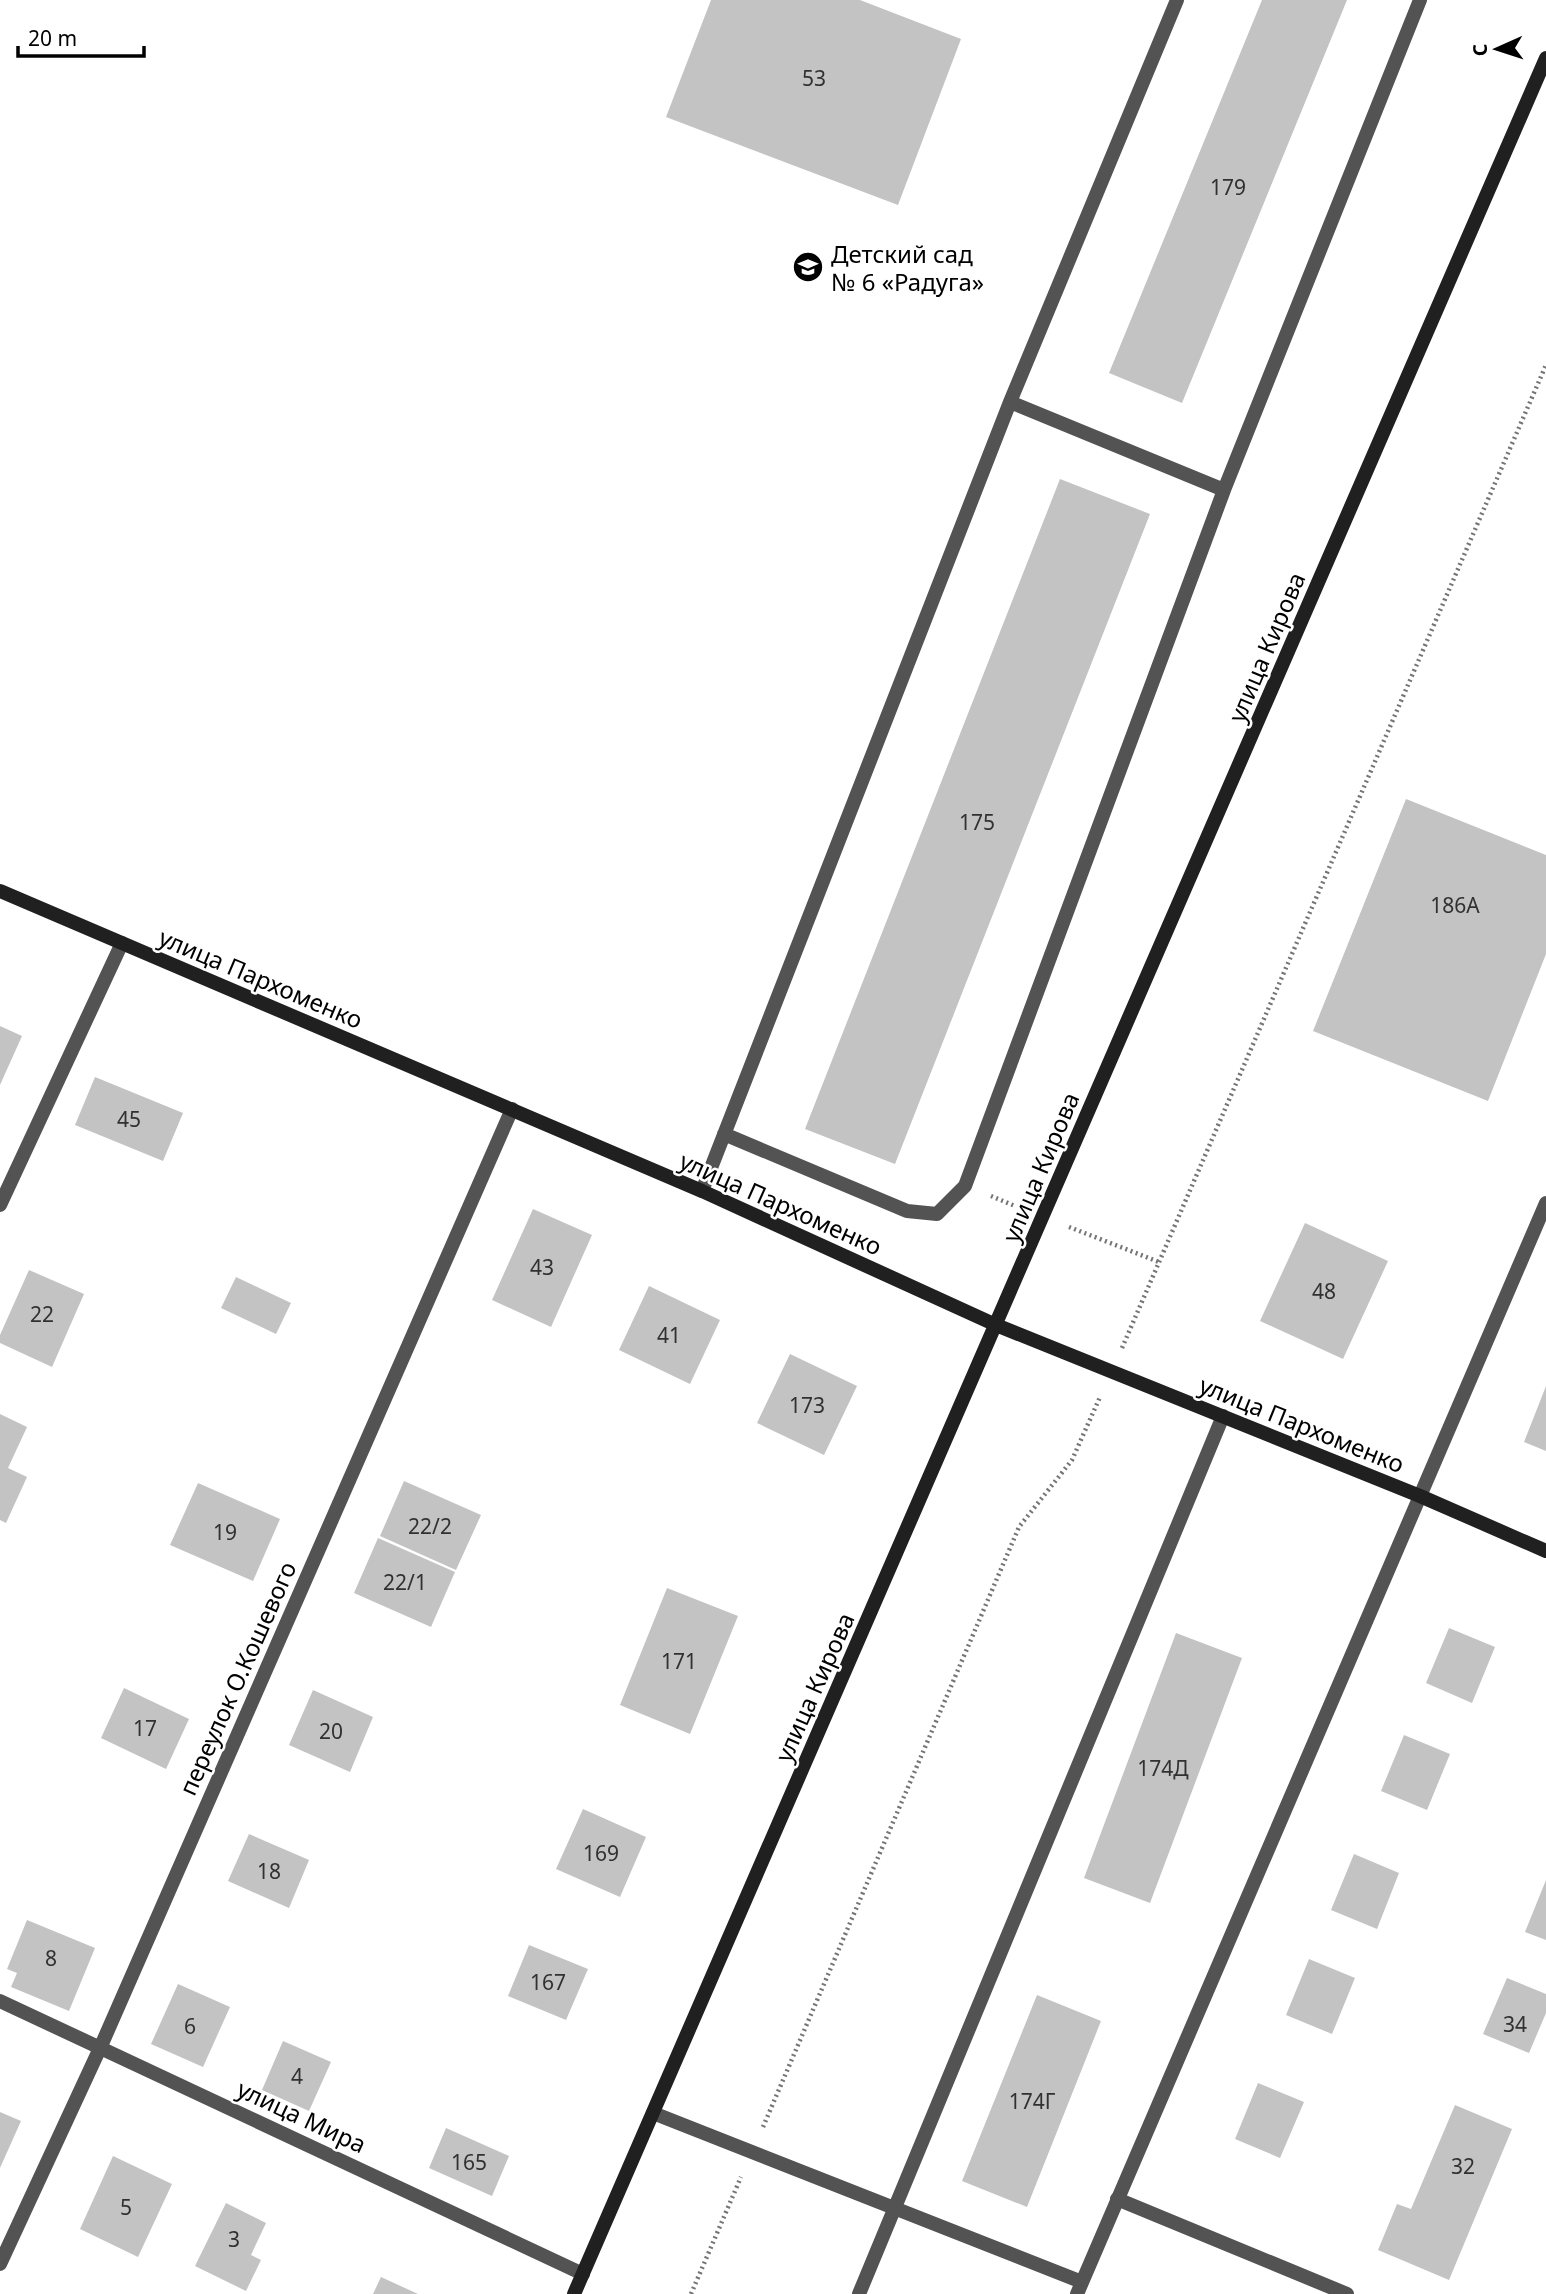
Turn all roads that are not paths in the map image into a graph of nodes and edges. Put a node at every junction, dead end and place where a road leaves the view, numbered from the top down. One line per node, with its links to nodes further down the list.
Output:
1 (1177, 0): 4 (street)
2 (1420, 0): 5 (street)
3 (1546, 58): 13 (street, улица Кирова)
4 (1010, 402): 5 (street); 9 (street)
5 (1224, 490): 9 (street)
6 (0, 891): 7 (street, улица Пархоменко)
7 (122, 943): 8 (street, улица Пархоменко); 12 (street)
8 (512, 1110): 10 (street, улица Пархоменко); 18 (street, переулок О.Кошевого)
9 (724, 1135): 10 (street)
10 (702, 1191): 13 (street, улица Пархоменко)
11 (1546, 1203): 15 (street)
12 (0, 1205)
13 (996, 1325): 14 (street, улица Пархоменко); 19 (street, улица Кирова)
14 (1223, 1416): 15 (street, улица Пархоменко); 21 (street)
15 (1420, 1496): 16 (street, улица Пархоменко); 20 (street)
16 (1546, 1551)
17 (0, 2001): 18 (street, улица Мира)
18 (101, 2046): 22 (street, переулок О.Кошевого); 23 (street, улица Мира)
19 (653, 2113): 21 (street); 23 (street, улица Кирова)
20 (1117, 2199): 24 (street); 27 (street)
21 (895, 2209): 24 (street); 26 (street)
22 (0, 2264)
23 (583, 2274): 25 (street, улица Кирова)
24 (1080, 2288)
25 (574, 2294)
26 (859, 2294)
27 (1347, 2294)

